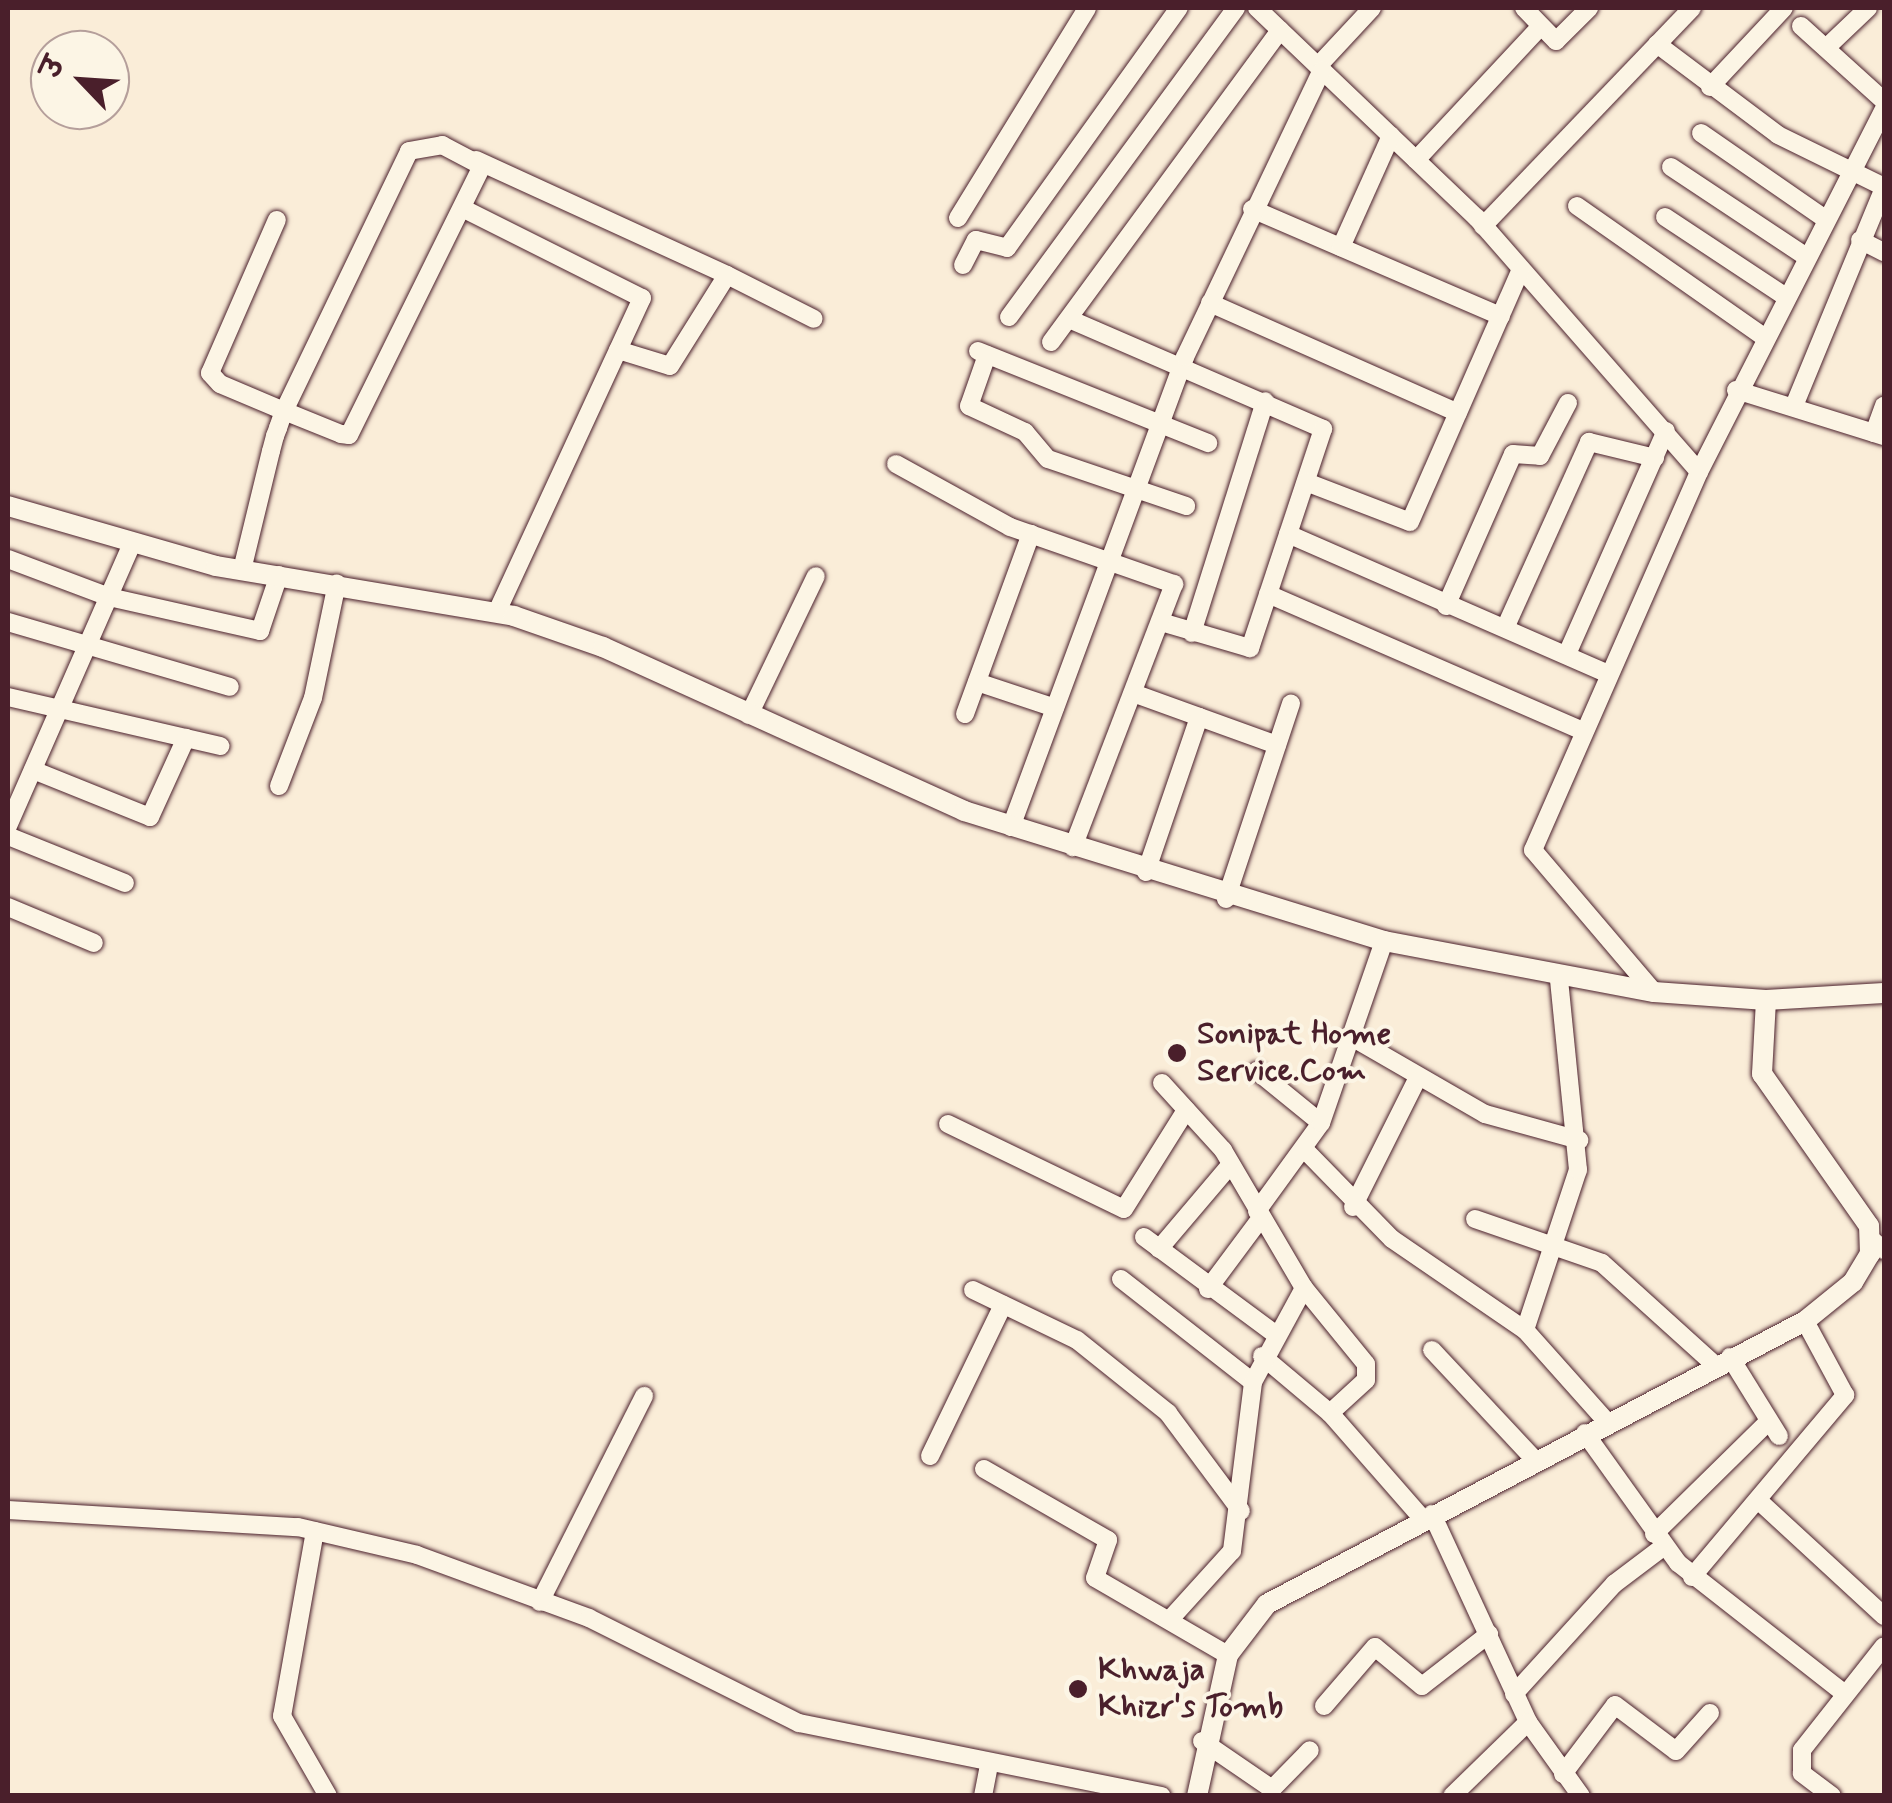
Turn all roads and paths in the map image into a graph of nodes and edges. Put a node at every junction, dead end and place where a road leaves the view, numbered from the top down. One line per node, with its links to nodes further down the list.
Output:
1 (1086, 8): 31 (street)
2 (1179, 8): 39 (street)
3 (1236, 8): 45 (street)
4 (1257, 8): 13 (street)
5 (1372, 8): 16 (street)
6 (1524, 8): 12 (street)
7 (1589, 8): 12 (street)
8 (1692, 8): 14 (street)
9 (1784, 8): 17 (street)
10 (1868, 8): 15 (street)
11 (1801, 26): 15 (street)
12 (1540, 27): 23 (street)
13 (1280, 30): 16 (street); 47 (street)
14 (1657, 44): 17 (street); 34 (street)
15 (1826, 48): 18 (street)
16 (1320, 68): 21 (street); 29 (street)
17 (1710, 87): 25 (street)
18 (1884, 101)
19 (1884, 109): 25 (street)
20 (1701, 133): 32 (street)
21 (1391, 136): 23 (street); 36 (street)
22 (476, 160): 28 (street); 41 (street); 57 (street)
23 (1416, 160): 34 (street)
24 (1671, 167): 38 (street)
25 (1848, 170): 26 (street); 32 (street)
26 (1884, 188): 35 (street)
27 (1577, 206): 48 (street)
28 (464, 209): 50 (street); 57 (street)
29 (1252, 209): 36 (street); 43 (street)
30 (1665, 217): 42 (street)
31 (958, 218)
32 (1825, 219): 38 (street)
33 (277, 220): 57 (street)
34 (1484, 226): 40 (street)
35 (1860, 240): 37 (street); 55 (street)
36 (1340, 247): 44 (street)
37 (1884, 252)
38 (1805, 256): 42 (street)
39 (963, 265)
40 (1521, 269): 44 (street); 60 (street)
41 (726, 275): 46 (street); 50 (street)
42 (1783, 296): 48 (street)
43 (1210, 302): 51 (street); 58 (street)
44 (1500, 316): 58 (street)
45 (1009, 317)
46 (814, 319)
47 (1069, 319): 49 (street); 51 (street)
48 (1761, 336): 52 (street)
49 (1051, 342)
50 (618, 350): 82 (street)
51 (1182, 366): 53 (street); 59 (street)
52 (1736, 390): 55 (street); 65 (street)
53 (1266, 401): 66 (street); 86 (street)
54 (1568, 403): 81 (street)
55 (1794, 406): 61 (street)
56 (1884, 406): 61 (street)
57 (284, 411): 75 (street)
58 (1458, 413): 66 (street)
59 (1160, 426): 62 (street); 67 (street); 67 (street)
60 (1666, 431): 63 (street); 65 (street)
61 (1879, 435)
62 (1208, 444)
63 (1655, 458): 85 (street); 88 (street)
64 (896, 464): 70 (street)
65 (1698, 472): 89 (street)
66 (1306, 482): 71 (street)
67 (1136, 491): 69 (street); 74 (street)
68 (8, 506): 72 (street)
69 (1186, 506)
70 (1031, 534): 74 (street); 90 (street)
71 (1288, 534): 79 (street); 81 (street)
72 (132, 544): 75 (street); 80 (street)
73 (8, 559): 80 (street)
74 (1110, 560): 84 (street); 95 (street)
75 (242, 570): 76 (street)
76 (279, 575): 78 (street); 80 (street)
77 (816, 576): 98 (street)
78 (337, 583): 82 (street); 105 (street)
79 (1268, 594): 86 (street); 100 (street)
80 (109, 596): 87 (street)
81 (1446, 606): 85 (street)
82 (498, 612): 98 (street)
83 (8, 622): 87 (street)
84 (1161, 622): 86 (street); 92 (street)
85 (1506, 626): 88 (street)
86 (1192, 633)
87 (86, 650): 91 (street); 96 (street)
88 (1567, 654): 89 (street)
89 (1608, 674): 100 (street)
90 (977, 682): 95 (street); 97 (street)
91 (230, 687)
92 (1133, 693): 99 (street); 110 (street)
93 (8, 697): 96 (street)
94 (1291, 704): 102 (street)
95 (1055, 708): 108 (street)
96 (60, 710): 101 (street); 104 (street)
97 (965, 714)
98 (749, 715): 108 (street)
99 (1199, 717): 102 (street); 111 (street)
100 (1582, 730): 118 (street)
101 (186, 738): 103 (street); 104 (street)
102 (1276, 745): 113 (street)
103 (220, 746)
104 (33, 770): 106 (street)
105 (279, 786)
106 (14, 796): 107 (street)
107 (8, 826)
108 (1011, 827): 110 (street)
109 (8, 836): 112 (street)
110 (1073, 847): 111 (street)
111 (1146, 872): 113 (street)
112 (125, 884)
113 (1226, 899): 115 (street)
114 (8, 907): 116 (street)
115 (1384, 941): 117 (street); 121 (street)
116 (94, 943)
117 (1559, 978): 118 (street); 128 (street)
118 (1654, 992): 120 (street)
119 (1884, 993): 120 (street)
120 (1766, 1000): 135 (street)
121 (1355, 1039): 123 (street); 127 (street)
122 (1257, 1072): 127 (street)
123 (1416, 1081): 128 (street); 131 (street)
124 (1162, 1083): 125 (street)
125 (1186, 1110): 126 (street); 130 (street)
126 (948, 1124)
127 (1321, 1124): 129 (street)
128 (1579, 1140): 136 (street)
129 (1306, 1151): 131 (street); 132 (street)
130 (1231, 1164): 132 (street); 137 (street)
131 (1353, 1206): 144 (street)
132 (1259, 1214): 139 (street); 140 (street)
133 (1475, 1218): 136 (street)
134 (1144, 1237): 137 (street)
135 (1878, 1245): 143 (street)
136 (1558, 1247): 144 (street); 148 (street)
137 (1159, 1249): 140 (street)
138 (1122, 1279): 149 (street)
139 (1304, 1288): 145 (street); 151 (street)
140 (1208, 1289): 145 (street)
141 (973, 1290): 142 (street)
142 (1004, 1304): 154 (street); 159 (street)
143 (1805, 1320): 148 (street); 157 (street)
144 (1524, 1330): 152 (street)
145 (1275, 1334): 147 (street)
146 (1432, 1350): 155 (street)
147 (1262, 1356): 149 (street); 151 (street)
148 (1722, 1361): 152 (street); 162 (street)
149 (1253, 1382): 159 (street)
150 (644, 1396): 164 (street)
151 (1330, 1412): 160 (street)
152 (1606, 1421): 153 (street)
153 (1585, 1433): 155 (street); 162 (street)
154 (930, 1456)
155 (1534, 1459): 160 (street)
156 (984, 1470): 165 (street)
157 (1759, 1500): 163 (street); 166 (street)
158 (8, 1510): 161 (street)
159 (1241, 1511): 165 (street)
160 (1427, 1516): 167 (street); 169 (street)
161 (315, 1531): 164 (street); 179 (street)
162 (1659, 1540): 163 (street); 171 (street)
163 (1692, 1577): 170 (street)
164 (540, 1602): 177 (street)
165 (1174, 1616): 169 (street)
166 (1884, 1616)
167 (1489, 1634): 171 (street); 172 (street)
168 (1884, 1646): 170 (street)
169 (1228, 1656): 175 (street)
170 (1841, 1691): 185 (street)
171 (1514, 1694): 174 (street)
172 (1324, 1706)
173 (1710, 1713): 178 (street)
174 (1528, 1722): 178 (street); 183 (street)
175 (1202, 1741): 176 (street); 182 (street)
176 (1310, 1750)
177 (989, 1765): 180 (street); 181 (street)
178 (1563, 1774): 184 (street)
179 (328, 1796)
180 (983, 1796)
181 (1162, 1796)
182 (1197, 1796)
183 (1452, 1796)
184 (1581, 1796)
185 (1832, 1796)

